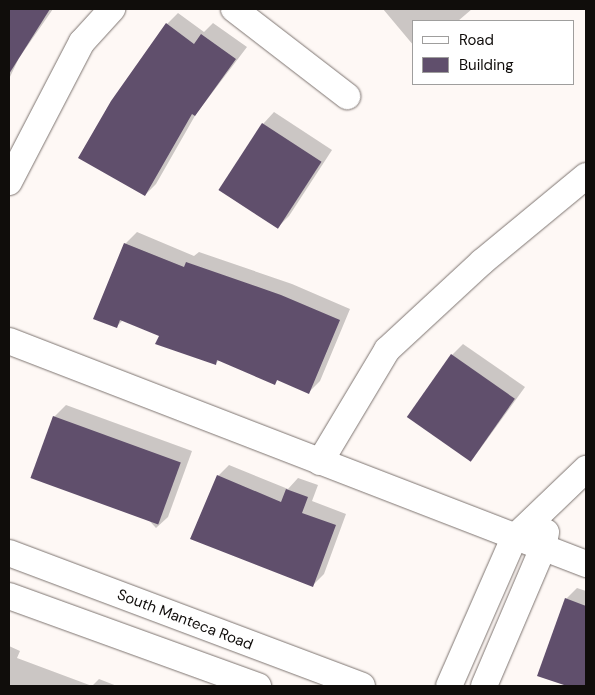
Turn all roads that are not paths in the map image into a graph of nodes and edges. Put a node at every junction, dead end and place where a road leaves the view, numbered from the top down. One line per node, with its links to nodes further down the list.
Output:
1 (112, 9): 5 (street)
2 (234, 9): 3 (street)
3 (348, 96)
4 (586, 176): 7 (street)
5 (9, 182)
6 (9, 341): 7 (street)
7 (320, 462): 10 (street)
8 (586, 469): 9 (street)
9 (550, 504): 10 (street); 11 (street)
10 (514, 538): 11 (street); 17 (street)
11 (543, 548): 13 (street); 18 (street)
12 (9, 552): 16 (street, South Manteca Road)
13 (586, 564)
14 (9, 596): 15 (street)
15 (258, 686)
16 (362, 686)
17 (450, 686)
18 (484, 686)

